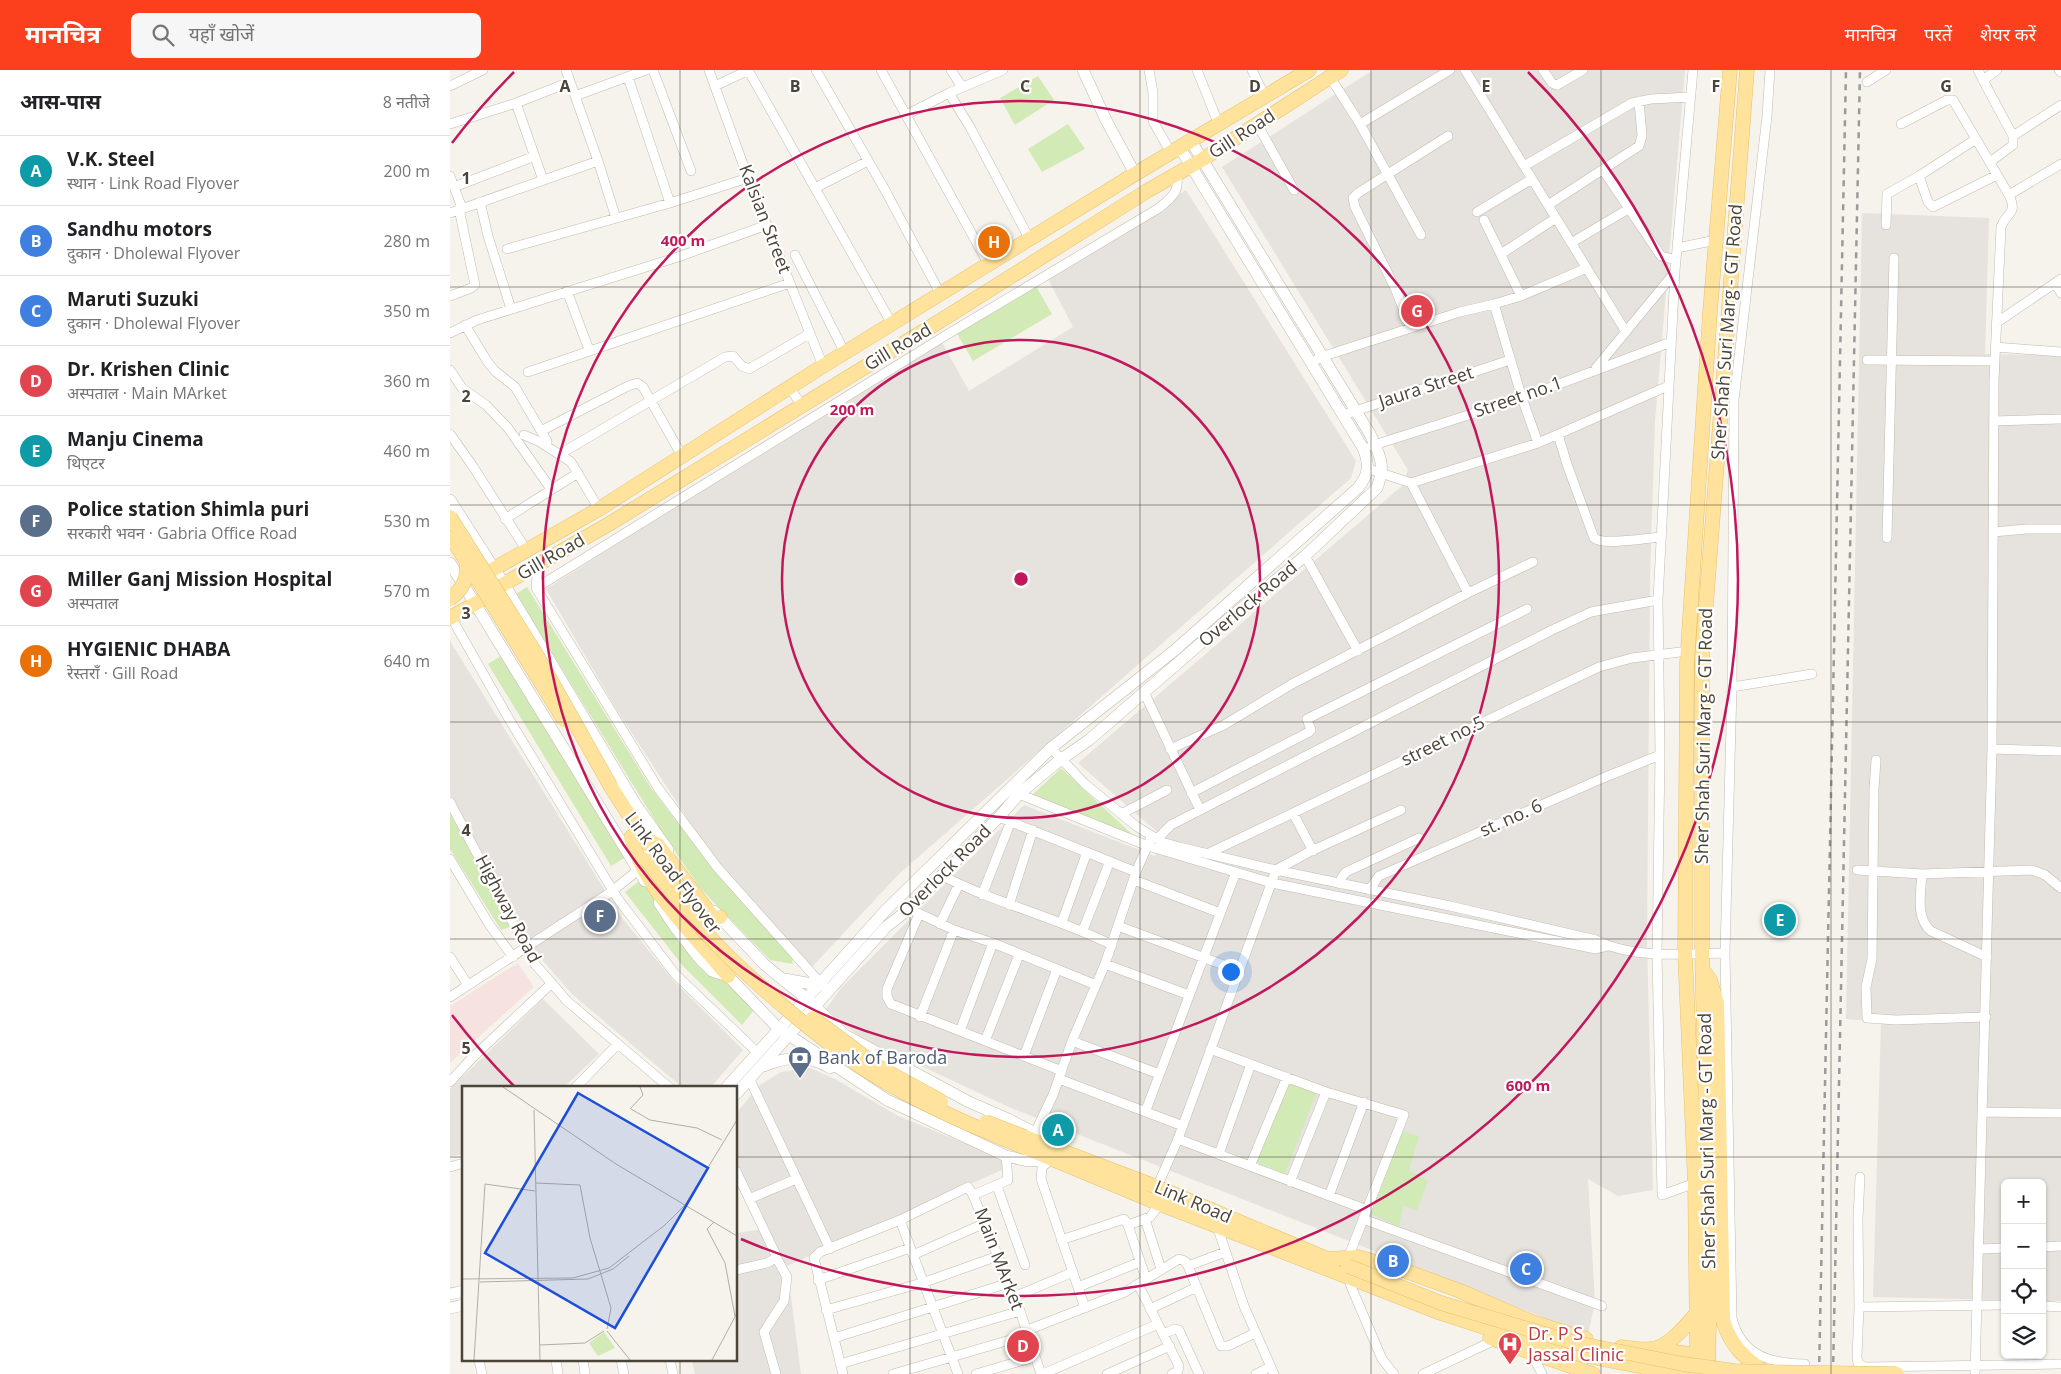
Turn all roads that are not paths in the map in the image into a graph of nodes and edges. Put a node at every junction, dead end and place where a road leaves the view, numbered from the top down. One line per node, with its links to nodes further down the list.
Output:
1 (483, 70): 33 (street)
2 (566, 70): 31 (street)
3 (646, 70): 29 (street)
4 (654, 70): 61 (street)
5 (709, 70): 34 (street, Kalsian Street)
6 (748, 70): 34 (street); 72 (street)
7 (816, 70): 54 (street)
8 (881, 70): 43 (street)
9 (951, 70): 35 (street)
10 (1003, 70): 35 (street)
11 (1083, 70): 62 (street)
12 (1149, 70): 52 (street)
13 (1198, 70): 48 (street)
14 (1252, 70): 39 (street)
15 (1310, 70): 28 (main road, Gill Road)
16 (1450, 70): 46 (street)
17 (1465, 70): 59 (street)
18 (1543, 70): 19 (street)
19 (1583, 70)
20 (1693, 70): 38 (street)
21 (1730, 70): 90 (main road, Sher Shah Suri Marg - GT Road)
22 (1747, 70): 249 (main road, Sher Shah Suri Marg - GT Road)
23 (1770, 70): 188 (street)
24 (1886, 70): 32 (street)
25 (1978, 70): 30 (street)
26 (1997, 70): 30 (street)
27 (1336, 73): 45 (main road, Gill Road); 46 (street)
28 (1291, 75): 39 (main road, Gill Road)
29 (628, 77): 37 (street); 76 (street)
30 (1983, 80): 50 (street)
31 (570, 82): 37 (street); 41 (street)
32 (1867, 82)
33 (450, 86)
34 (715, 86): 68 (street, Kalsian Street)
35 (962, 88): 36 (street)
36 (949, 93): 43 (street); 89 (street)
37 (576, 96): 55 (street)
38 (1691, 97): 40 (street); 92 (street)
39 (1265, 98): 48 (main road, Gill Road)
40 (1639, 101): 59 (street); 60 (street)
41 (516, 102): 44 (street); 53 (street)
42 (2061, 105): 50 (street)
43 (906, 115): 98 (street)
44 (450, 124)
45 (1257, 124): 56 (main road, Gill Road); 73 (street)
46 (1360, 124): 64 (street)
47 (1901, 124): 51 (street)
48 (1219, 125): 52 (main road, Gill Road)
49 (1448, 136): 64 (street)
50 (2013, 136): 57 (street)
51 (1976, 139): 57 (street); 67 (street)
52 (1180, 148): 56 (street); 62 (main road, Gill Road)
53 (535, 156): 70 (street); 71 (street)
54 (868, 160): 72 (street); 107 (street)
55 (598, 161): 70 (street); 83 (street)
56 (1197, 162): 63 (main road, Gill Road); 78 (street); 82 (street)
57 (1990, 162): 65 (street)
58 (2061, 164): 74 (street)
59 (1524, 166): 69 (street)
60 (1603, 170): 77 (street); 79 (street)
61 (691, 171)
62 (1135, 174): 89 (main road, Gill Road)
63 (1177, 174): 138 (main road, Gill Road); 176 (street)
64 (1388, 174): 88 (street); 115 (street)
65 (1997, 175): 67 (street); 74 (street)
66 (450, 176): 71 (street)
67 (1919, 176): 87 (street)
68 (748, 178): 76 (street); 86 (street, Kalsian Street)
69 (1532, 179): 77 (street); 81 (street)
70 (542, 180): 75 (street)
71 (454, 186): 80 (street)
72 (815, 188): 113 (street)
73 (1294, 190)
74 (2008, 195): 112 (street)
75 (480, 202): 80 (street); 111 (street)
76 (670, 203): 83 (street)
77 (1548, 205): 84 (street)
78 (1232, 206): 82 (street); 102 (street)
79 (1630, 208): 91 (street); 97 (street)
80 (457, 210): 108 (street)
81 (1477, 212)
82 (1220, 214): 104 (street)
83 (616, 218): 93 (street)
84 (1556, 218): 91 (street); 94 (street)
85 (1484, 220): 94 (street)
86 (767, 225): 103 (street, Kalsian Street); 105 (street)
87 (1886, 225)
88 (1421, 234)
89 (1030, 240): 98 (main road, Gill Road)
90 (1716, 240): 92 (street); 185 (main road, Sher Shah Suri Marg - GT Road)
91 (1571, 243): 99 (street)
92 (1677, 248): 97 (street)
93 (507, 249)
94 (1500, 254): 109 (street)
95 (795, 255): 123 (street)
96 (1894, 258): 127 (street)
97 (1676, 260): 100 (street)
98 (989, 266): 107 (main road, Gill Road)
99 (1587, 268): 109 (street); 116 (street)
100 (1675, 271): 116 (street); 119 (street)
101 (2058, 281): 106 (street); 112 (street)
102 (1276, 282): 104 (street); 124 (street)
103 (790, 283): 118 (street, Kalsian Street); 121 (street)
104 (1264, 289): 129 (street)
105 (567, 291): 111 (street); 121 (street)
106 (2061, 293)
107 (941, 294): 113 (main road, Gill Road)
108 (450, 296)
109 (1521, 296): 110 (street)
110 (1494, 304): 115 (street); 125 (street)
111 (511, 309): 114 (street)
112 (1996, 323): 120 (street)
113 (892, 324): 123 (main road, Gill Road)
114 (465, 325): 117 (street); 143 (street)
115 (1412, 328): 124 (street)
116 (1626, 332): 132 (street)
117 (450, 333)
118 (809, 334): 130 (street, Kalsian Street); 137 (street)
119 (1671, 342): 132 (street, Street no.1); 134 (street)
120 (1995, 346): 122 (street); 128 (street)
121 (589, 350): 133 (street)
122 (2061, 352)
123 (845, 353): 130 (main road, Gill Road)
124 (1321, 357): 129 (street); 139 (street)
125 (1510, 360): 136 (street); 139 (street, Jaura Street)
126 (1866, 360): 127 (street)
127 (1892, 360): 128 (street); 166 (street)
128 (1995, 360): 142 (street)
129 (1311, 362): 140 (street)
130 (823, 366): 135 (main road, Gill Road)
131 (450, 370): 157 (street)
132 (1594, 370): 136 (street, Street no.1)
133 (528, 372)
134 (1668, 386): 145 (street); 165 (street)
135 (790, 388): 138 (street); 152 (main road, Gill Road)
136 (1522, 398): 147 (street); 148 (street, Street no.1)
137 (651, 400): 143 (street); 151 (street); 152 (street)
138 (802, 406): 172 (main road, Gill Road)
139 (1356, 411): 140 (street, Jaura Street); 148 (street)
140 (1342, 415): 150 (street)
141 (2061, 419): 142 (street)
142 (1994, 421): 163 (street)
143 (541, 431): 149 (street)
144 (450, 434): 161 (street)
145 (1558, 434): 147 (street); 165 (street)
146 (524, 435): 149 (street)
147 (1538, 443): 156 (street)
148 (1375, 445): 150 (street, Street no.1); 155 (street)
149 (547, 446): 151 (street)
150 (1363, 448): 153 (street)
151 (560, 454): 154 (street)
152 (682, 456): 159 (main road, Gill Road)
153 (1369, 468): 155 (street); 190 (street, Overlock Road)
154 (578, 473): 157 (street); 159 (street)
155 (1382, 473): 156 (street); 168 (street, Overlock Road)
156 (1411, 483): 177 (street)
157 (551, 489): 161 (street)
158 (450, 500): 173 (street)
159 (599, 509): 167 (main road, Gill Road)
160 (450, 517): 208 (main road, Link Road Flyover, bridge)
161 (506, 519): 167 (street)
162 (2061, 529): 163 (street)
163 (1993, 532): 191 (street)
164 (450, 535): 169 (main road, Link Road Flyover, bridge)
165 (1661, 537): 180 (street)
166 (1887, 538)
167 (527, 551): 173 (main road, Gill Road)
168 (1305, 556): 184 (street); 189 (street, Overlock Road)
169 (466, 561): 179 (main road, bridge); 208 (main road, Link Road Flyover, bridge)
170 (1533, 562): 177 (street)
171 (450, 563): 175 (street)
172 (538, 565): 174 (main road, Gill Road); 176 (street)
173 (495, 569): 174 (street); 175 (main road, Gill Road)
174 (504, 584): 181 (main road, Gill Road); 237 (street)
175 (463, 587): 178 (main road, Gill Road); 181 (street)
176 (536, 588): 264 (street)
177 (1468, 593): 184 (street)
178 (450, 595)
179 (450, 599)
180 (1658, 600): 186 (street); 201 (street)
181 (474, 603): 183 (main road, Gill Road); 216 (street)
182 (1527, 609): 198 (street)
183 (450, 617): 230 (street)
184 (1358, 651): 192 (street)
185 (1688, 651): 186 (street, street no.5); 248 (main road, Sher Shah Suri Marg - GT Road)
186 (1659, 654): 194 (street); 203 (street, street no.5)
187 (1812, 674): 188 (street)
188 (1732, 687): 250 (street)
189 (1144, 692): 192 (street); 195 (street, Overlock Road)
190 (1051, 748): 195 (street); 234 (street, Overlock Road)
191 (1992, 748): 193 (street); 221 (street)
192 (1170, 749): 198 (street)
193 (2061, 751)
194 (1660, 755): 229 (street, st. no. 6); 252 (street)
195 (1060, 760): 199 (street, Overlock Road); 204 (street)
196 (1876, 760): 219 (street)
197 (1167, 790): 204 (street)
198 (1191, 793): 201 (street)
199 (1019, 794): 205 (street, Overlock Road); 210 (street)
200 (450, 802): 247 (street, Highway Road)
201 (1200, 810): 210 (street)
202 (1401, 810): 211 (street)
203 (1293, 812): 211 (street); 213 (street, street no.5)
204 (1121, 814): 210 (street)
205 (999, 817): 206 (street); 223 (street, Overlock Road)
206 (1011, 821): 207 (street); 231 (street)
207 (1032, 830): 212 (street); 232 (street)
208 (636, 837): 237 (main road); 261 (main road); 301 (main road, Link Road Flyover, bridge)
209 (1419, 838): 227 (street)
210 (1152, 841): 213 (street); 220 (street); 224 (street)
211 (1312, 851): 217 (street)
212 (1087, 852): 215 (street); 239 (street)
213 (1207, 854): 217 (street)
214 (450, 859): 254 (street)
215 (1110, 861): 224 (street); 243 (street)
216 (637, 870): 230 (street); 261 (street)
217 (1276, 870): 226 (street); 227 (street)
218 (1857, 870): 219 (street)
219 (1873, 870): 222 (street); 273 (street)
220 (1236, 872): 226 (street); 235 (street)
221 (1989, 873): 222 (street); 228 (street); 256 (street)
222 (1922, 874): 256 (street)
223 (941, 875): 225 (street); 233 (street, Overlock Road)
224 (1135, 876): 235 (street); 241 (street)
225 (959, 884): 231 (street); 240 (street)
226 (1272, 884): 246 (street); 260 (street)
227 (1340, 884): 229 (street)
228 (2061, 888)
229 (1369, 890): 246 (street)
230 (612, 891): 247 (street); 281 (street)
231 (982, 895): 232 (street)
232 (1009, 905): 239 (street)
233 (908, 908): 236 (street); 238 (street, Overlock Road)
234 (886, 910): 238 (street); 264 (street, Overlock Road)
235 (1220, 913): 255 (street)
236 (919, 914): 240 (street); 272 (street)
237 (715, 916): 262 (street)
238 (897, 920): 267 (street, Overlock Road)
239 (1062, 922): 243 (street)
240 (940, 924): 242 (street)
241 (1118, 926): 245 (street); 255 (street)
242 (954, 930): 244 (street); 272 (street)
243 (1082, 930): 245 (street)
244 (993, 943): 251 (street); 275 (street)
245 (1112, 944): 257 (street)
246 (1608, 946): 252 (street)
247 (527, 948): 254 (street); 263 (street, Highway Road)
248 (1686, 953): 249 (street); 252 (street); 311 (main road, Sher Shah Suri Marg - GT Road)
249 (1702, 953): 250 (street); 258 (main road, Sher Shah Suri Marg - GT Road)
250 (1725, 953): 375 (street)
251 (1019, 954): 259 (street); 277 (street)
252 (1657, 954): 311 (street)
253 (450, 957): 265 (street)
254 (513, 957): 265 (street)
255 (1202, 957): 260 (street); 268 (street)
256 (1987, 957): 273 (street)
257 (1105, 964): 266 (street); 268 (street)
258 (1702, 968): 372 (main road, Sher Shah Suri Marg - GT Road); 379 (main road)
259 (1056, 969): 266 (street); 282 (street)
260 (1240, 971): 280 (street)
261 (728, 976): 274 (street)
262 (784, 979): 264 (street); 270 (street)
263 (552, 983): 279 (street, Highway Road); 289 (street)
264 (818, 984): 267 (street); 270 (street, Overlock Road)
265 (468, 985): 269 (street)
266 (1096, 986): 278 (street)
267 (829, 992): 271 (street, Overlock Road)
268 (1189, 995): 285 (street)
269 (450, 997)
270 (807, 998): 271 (street); 274 (street, Overlock Road)
271 (816, 1007): 276 (street, Overlock Road); 301 (street)
272 (920, 1017): 275 (street)
273 (1986, 1017): 298 (street)
274 (778, 1028): 276 (street); 281 (street, Overlock Road)
275 (960, 1031): 277 (street)
276 (790, 1035): 284 (street, Overlock Road); 296 (street)
277 (985, 1041): 282 (street)
278 (1072, 1041): 285 (street); 286 (street)
279 (618, 1044): 290 (street); 291 (street, Highway Road)
280 (1210, 1049): 283 (street); 300 (street)
281 (758, 1053): 292 (street, Overlock Road)
282 (1024, 1056): 286 (street)
283 (1251, 1064): 287 (street); 304 (street)
284 (760, 1068): 288 (street, Overlock Road); 296 (street)
285 (1159, 1074): 297 (street)
286 (1060, 1075): 297 (street); 301 (street)
287 (1286, 1077): 294 (street); 306 (street)
288 (750, 1080): 293 (street, Overlock Road); 309 (street)
289 (450, 1082)
290 (577, 1086)
291 (668, 1086)
292 (728, 1086)
293 (738, 1092)
294 (1326, 1092): 295 (street); 310 (street)
295 (1364, 1102): 315 (street); 318 (street)
296 (893, 1104): 305 (street)
297 (1146, 1110): 300 (street)
298 (1983, 1112): 299 (street); 329 (street)
299 (2061, 1113)
300 (1183, 1126): 302 (street)
301 (1029, 1139): 303 (main road, Link Road Flyover)
302 (1178, 1139): 304 (street); 313 (street)
303 (1054, 1154): 305 (street); 313 (main road, Link Road); 317 (main road, Link Road); 324 (street)
304 (1219, 1154): 306 (street)
305 (1006, 1156): 312 (street)
306 (1250, 1166): 310 (street)
307 (738, 1175): 316 (street)
308 (1860, 1177): 354 (street)
309 (796, 1179): 316 (street); 328 (street)
310 (1290, 1182): 315 (street)
311 (1695, 1183): 360 (main road, Sher Shah Suri Marg - GT Road)
312 (998, 1186): 314 (street); 336 (street)
313 (1157, 1186): 335 (main road, Link Road)
314 (974, 1195): 320 (street, Main MArket); 321 (street, Main MArket)
315 (1329, 1196): 318 (street)
316 (749, 1199): 333 (street)
317 (1160, 1204): 319 (street); 323 (main road, Link Road)
318 (1365, 1215): 340 (street); 351 (street)
319 (1145, 1219): 322 (street); 338 (street)
320 (900, 1220): 328 (street); 330 (street)
321 (985, 1223): 330 (street); 332 (street, Main MArket)
322 (1128, 1225): 324 (street); 334 (street)
323 (1216, 1226): 331 (street); 335 (main road, Link Road)
324 (1062, 1240): 341 (street)
325 (2061, 1246): 326 (street)
326 (2046, 1247)
327 (2001, 1248): 329 (street)
328 (830, 1249): 342 (street)
329 (1980, 1249): 349 (street)
330 (912, 1251): 342 (street); 343 (street)
331 (1226, 1252): 337 (street); 363 (street)
332 (998, 1256): 343 (street); 345 (street, Main MArket)
333 (776, 1257): 339 (street); 380 (street)
334 (1140, 1262): 344 (street); 346 (street)
335 (1326, 1263): 340 (main road)
336 (1026, 1265)
337 (1188, 1266): 338 (street); 347 (street)
338 (1161, 1269): 344 (street)
339 (738, 1270)
340 (1347, 1270): 367 (main road); 369 (main road); 379 (main road, bridge); 390 (street); 394 (main road)
341 (1073, 1272): 346 (street); 348 (street)
342 (818, 1280): 358 (street)
343 (925, 1282): 355 (street); 358 (street)
344 (1142, 1282): 356 (street); 357 (street)
345 (1009, 1283): 348 (street, Main MArket); 355 (street)
346 (1078, 1287): 356 (street)
347 (1197, 1287): 357 (street); 363 (street)
348 (1014, 1297): 359 (street, Main MArket)
349 (1977, 1305): 350 (street); 354 (street); 377 (street)
350 (2001, 1305)
351 (1602, 1306)
352 (2046, 1306): 353 (street)
353 (2061, 1306)
354 (1859, 1307): 377 (street)
355 (934, 1308): 364 (street); 366 (street)
356 (1085, 1308): 362 (street)
357 (1150, 1309): 361 (street)
358 (826, 1310): 366 (street)
359 (1020, 1311): 362 (street, Main MArket); 364 (street)
360 (1697, 1313): 369 (main road); 372 (main road, Sher Shah Suri Marg - GT Road)
361 (1158, 1324): 365 (street); 385 (street)
362 (1026, 1333): 371 (street); 373 (street, Main MArket)
363 (1255, 1333): 378 (street)
364 (944, 1334): 371 (street); 374 (street)
365 (1164, 1334): 368 (street); 388 (street)
366 (834, 1338): 374 (street)
367 (1495, 1340): 370 (main road); 391 (street)
368 (1170, 1346): 386 (street); 387 (street)
369 (1651, 1349): 372 (main road)
370 (1532, 1354): 392 (street); 393 (main road)
371 (952, 1356): 382 (street); 383 (street)
372 (1703, 1356): 395 (main road, Sher Shah Suri Marg - GT Road); 396 (main road, Sher Shah Suri Marg - GT Road)
373 (1034, 1357): 384 (street); 385 (street, Main MArket)
374 (840, 1364): 381 (street)
375 (1805, 1364)
376 (2061, 1364): 377 (street)
377 (1975, 1370)
378 (1272, 1371): 389 (street)
379 (1764, 1372): 397 (main road, bridge)
380 (776, 1374)
381 (843, 1374)
382 (892, 1374)
383 (958, 1374)
384 (976, 1374)
385 (1042, 1374)
386 (1107, 1374)
387 (1172, 1374)
388 (1199, 1374)
389 (1256, 1374)
390 (1394, 1374)
391 (1422, 1374)
392 (1542, 1374)
393 (1593, 1374)
394 (1680, 1374)
395 (1696, 1374)
396 (1708, 1374)
397 (1897, 1374)

